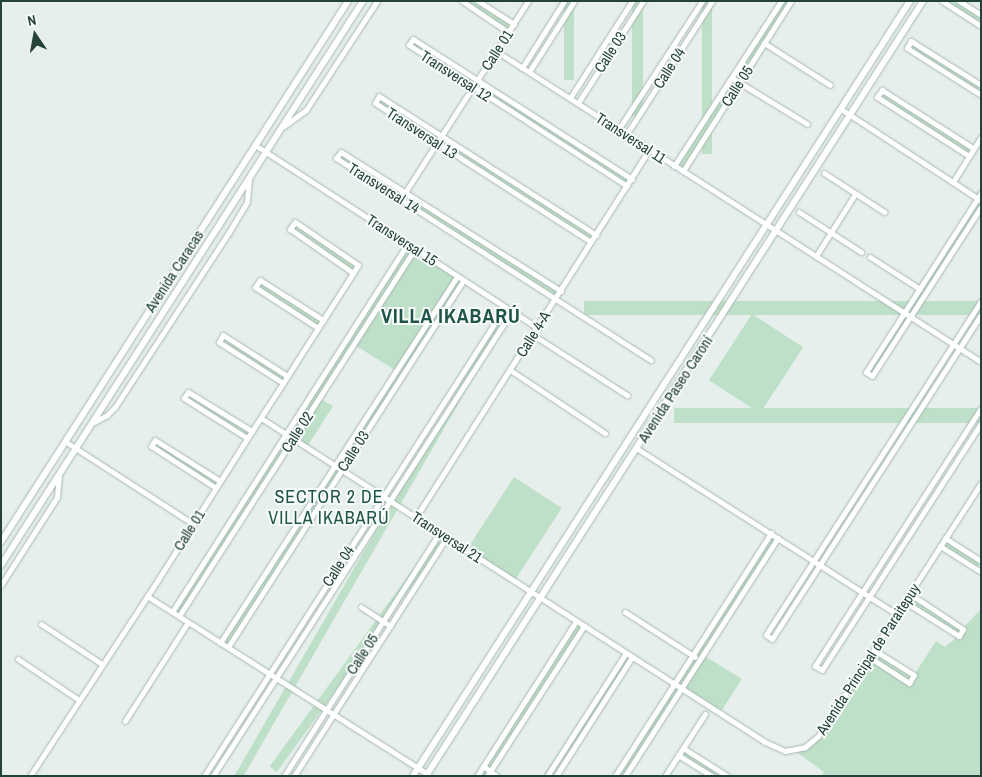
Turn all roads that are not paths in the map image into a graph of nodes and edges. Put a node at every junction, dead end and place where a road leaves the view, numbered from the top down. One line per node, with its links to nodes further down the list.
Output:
1 (348, 1): 57 (street, Avenida Caracas)
2 (364, 1): 49 (street, Avenida Caracas)
3 (376, 1): 49 (street, Avenida Caracas)
4 (462, 1): 25 (street)
5 (478, 1): 23 (street)
6 (528, 1): 23 (street, Calle 01)
7 (564, 1): 35 (street)
8 (574, 1): 36 (street)
9 (632, 1): 20 (street, Calle 03)
10 (643, 1): 21 (street, Calle 03)
11 (702, 1): 27 (street, Calle 04)
12 (712, 1): 29 (street, Calle 04)
13 (781, 1): 26 (street, Calle 05)
14 (791, 1): 28 (street, Calle 05)
15 (909, 1): 19 (street); 46 (street, Avenida Paseo Caroní)
16 (923, 1): 19 (street, Avenida Paseo Caroní)
17 (942, 1): 24 (street)
18 (959, 1): 22 (street)
19 (919, 8): 47 (street, Avenida Paseo Caroní)
20 (626, 10): 21 (street); 31 (street, Calle 03)
21 (634, 15): 33 (street, Calle 03)
22 (981, 15)
23 (514, 24): 25 (street, Calle 01)
24 (981, 26)
25 (508, 32): 30 (street, Calle 01)
26 (755, 41): 28 (street); 32 (street, Calle 05)
27 (674, 45): 29 (street); 51 (street, Calle 04)
28 (764, 45): 34 (street, Calle 05); 40 (street)
29 (681, 50): 52 (street, Calle 04)
30 (496, 51): 35 (street, Transversal 11); 38 (street, Calle 01)
31 (598, 54): 33 (street); 44 (street, Calle 03)
32 (745, 57): 34 (street); 37 (street, Calle 05)
33 (606, 59): 45 (street, Calle 03)
34 (752, 62): 39 (street, Calle 05)
35 (522, 68): 36 (street, Transversal 11)
36 (529, 72): 44 (street, Transversal 11)
37 (732, 78): 39 (street); 63 (street, Calle 05)
38 (478, 80): 42 (street, Calle 01); 42 (street, Transversal 12); 50 (street, Transversal 12)
39 (739, 83): 48 (street); 65 (street, Calle 05)
40 (830, 85)
41 (981, 85): 43 (street)
42 (473, 87): 53 (street, Calle 01); 54 (street, Transversal 12)
43 (981, 95)
44 (570, 98): 45 (street, Transversal 11)
45 (578, 104): 51 (street, Transversal 11)
46 (841, 109): 47 (street); 81 (street, Avenida Paseo Caroní)
47 (850, 115): 69 (street); 83 (street, Avenida Paseo Caroní)
48 (806, 124)
49 (283, 126): 60 (street, Avenida Caracas)
50 (554, 129): 54 (street); 67 (street, Transversal 12)
51 (618, 130): 52 (street, Transversal 11)
52 (626, 135): 59 (street, Transversal 11)
53 (442, 136): 56 (street, Calle 01); 56 (street, Transversal 13); 62 (street, Transversal 13)
54 (549, 136): 71 (street, Transversal 12)
55 (981, 137): 58 (street)
56 (437, 143): 64 (street, Transversal 13); 73 (street, Calle 01)
57 (255, 145): 60 (street, Transversal 15); 139 (street, Avenida Caracas)
58 (974, 148): 61 (street); 61 (street)
59 (649, 150): 63 (street, Transversal 11); 67 (street, Calle 4-A)
60 (267, 152): 68 (street, Avenida Caracas); 88 (street, Transversal 15)
61 (969, 156): 69 (street)
62 (480, 161): 64 (street); 70 (street, Transversal 13)
63 (674, 166): 65 (street, Transversal 11)
64 (476, 168): 72 (street, Transversal 13)
65 (682, 171): 81 (street, Transversal 11)
66 (824, 173): 74 (street)
67 (632, 179): 71 (street, Calle 4-A)
68 (249, 180): 130 (street, Avenida Caracas); 130 (street, Avenida Caracas)
69 (953, 182): 75 (street)
70 (517, 185): 72 (street); 85 (street, Transversal 13)
71 (627, 186): 85 (street, Calle 4-A)
72 (512, 191): 87 (street, Transversal 13)
73 (405, 193): 76 (street, Calle 01); 76 (street, Transversal 14); 80 (street, Transversal 14)
74 (855, 194): 79 (street); 84 (street)
75 (980, 197): 101 (street)
76 (401, 199): 82 (street, Transversal 14)
77 (981, 208): 109 (street)
78 (799, 212): 84 (street)
79 (884, 212)
80 (451, 222): 82 (street); 86 (street, Transversal 14)
81 (766, 225): 83 (street, Transversal 11); 175 (street, Avenida Paseo Caroní)
82 (447, 228): 89 (street, Transversal 14)
83 (776, 231): 92 (street, Transversal 11); 140 (street, Avenida Paseo Caroní)
84 (831, 232): 91 (street); 92 (street)
85 (596, 235): 87 (street, Calle 4-A)
86 (483, 242): 89 (street); 94 (street, Transversal 14)
87 (591, 242): 102 (street, Calle 4-A)
88 (407, 244): 90 (street, Transversal 15); 98 (street, Calle 02)
89 (478, 248): 95 (street, Transversal 14)
90 (414, 249): 97 (street, Transversal 15); 100 (street, Calle 02)
91 (861, 252)
92 (816, 256): 107 (street, Transversal 11)
93 (870, 258): 101 (street)
94 (520, 266): 95 (street); 102 (street, Transversal 14)
95 (516, 272): 103 (street, Transversal 14)
96 (353, 273): 96 (street, Calle 01); 110 (street, Calle 01)
97 (457, 276): 99 (street, Transversal 15); 120 (street, Calle 03)
98 (386, 278): 100 (street); 114 (street, Calle 02)
99 (464, 280): 105 (street, Transversal 15); 122 (street, Calle 03)
100 (393, 282): 115 (street, Calle 02)
101 (920, 288): 107 (street)
102 (560, 291): 103 (street, Calle 4-A)
103 (556, 298): 112 (street, Calle 4-A); 118 (street, Transversal 14)
104 (981, 301): 116 (street)
105 (505, 307): 106 (street, Transversal 15); 126 (street, Calle 04)
106 (512, 311): 112 (street, Transversal 15); 127 (street, Calle 04)
107 (904, 313): 109 (street, Transversal 11); 109 (street)
108 (981, 315): 117 (street)
109 (910, 317): 116 (street, Transversal 11)
110 (323, 320): 111 (street, Calle 01); 111 (street)
111 (318, 328): 123 (street, Calle 01)
112 (538, 328): 113 (street, Calle 4-A)
113 (533, 335): 121 (street, Calle 4-A); 125 (street)
114 (346, 340): 115 (street); 134 (street, Calle 02)
115 (353, 344): 137 (street, Calle 02)
116 (953, 344): 117 (street, Transversal 11); 135 (street)
117 (960, 348): 119 (street, Transversal 11); 138 (street)
118 (651, 360)
119 (981, 362)
120 (396, 370): 122 (street); 144 (street, Calle 03)
121 (510, 370): 133 (street); 154 (street, Calle 4-A)
122 (403, 374): 146 (street, Calle 03)
123 (287, 376): 124 (street, Calle 01); 124 (street)
124 (283, 383): 129 (street, Calle 01)
125 (627, 395)
126 (444, 402): 127 (street); 152 (street, Calle 04)
127 (451, 406): 153 (street, Calle 04)
128 (981, 408): 143 (street)
129 (261, 418): 132 (street, Calle 01); 134 (street, Transversal 21)
130 (93, 422): 141 (street, Avenida Caracas)
131 (981, 424): 147 (street)
132 (252, 431): 136 (street, Calle 01); 136 (street)
133 (605, 433)
134 (286, 434): 137 (street, Transversal 21); 142 (street, Calle 02)
135 (895, 434): 138 (street); 167 (street)
136 (247, 438): 149 (street, Calle 01)
137 (293, 438): 144 (street, Transversal 21); 145 (street, Calle 02)
138 (902, 438): 170 (street)
139 (66, 442): 141 (street); 163 (street, Avenida Caracas)
140 (636, 448): 159 (street); 181 (street, Avenida Paseo Caroní)
141 (76, 449): 148 (street, Avenida Caracas); 156 (street)
142 (267, 463): 145 (street); 155 (street, Calle 02)
143 (944, 464): 147 (street); 176 (street)
144 (334, 465): 146 (street, Transversal 21); 165 (street, Calle 03)
145 (274, 467): 157 (street, Calle 02)
146 (342, 469): 152 (street, Transversal 21); 166 (street, Calle 03)
147 (952, 469): 180 (street)
148 (59, 475): 169 (street, Avenida Caracas); 172 (street, Avenida Caracas)
149 (220, 481): 151 (street, Calle 01); 151 (street)
150 (980, 486): 162 (street, Avenida Principal de Paraitepuy)
151 (216, 488): 156 (street, Calle 01)
152 (383, 496): 153 (street, Transversal 21); 173 (street, Calle 04)
153 (391, 501): 154 (street, Transversal 21); 174 (street, Calle 04)
154 (416, 517): 158 (street, Transversal 21)
155 (229, 523): 157 (street); 179 (street, Calle 02)
156 (193, 524): 178 (street, Calle 01)
157 (236, 528): 182 (street, Calle 02)
158 (440, 532): 160 (street, Transversal 21); 192 (street, Calle 05)
159 (771, 533): 161 (street); 185 (street)
160 (447, 537): 175 (street, Transversal 21); 197 (street, Calle 05)
161 (778, 538): 167 (street); 188 (street)
162 (946, 538): 164 (street, Avenida Principal de Paraitepuy); 168 (street)
163 (1, 542)
164 (940, 546): 171 (street); 177 (street, Avenida Principal de Paraitepuy)
165 (277, 554): 166 (street); 191 (street, Calle 03)
166 (284, 558): 196 (street, Calle 03)
167 (814, 561): 170 (street); 170 (street)
168 (981, 561)
169 (1, 565)
170 (820, 565): 176 (street)
171 (981, 572)
172 (1, 585)
173 (326, 585): 174 (street); 199 (street, Calle 04)
174 (334, 590): 200 (street, Calle 04)
175 (532, 592): 181 (street, Transversal 21); 229 (street, Avenida Paseo Caroní)
176 (863, 592): 180 (street); 180 (street)
177 (910, 594): 183 (street, Avenida Principal de Paraitepuy); 183 (street)
178 (147, 596): 186 (street); 210 (street, Calle 01)
179 (182, 596): 182 (street); 186 (street, Calle 02)
180 (870, 596): 189 (street)
181 (540, 598): 193 (street, Avenida Principal de Paraitepuy); 231 (street, Avenida Paseo Caroní)
182 (189, 600): 190 (street, Calle 02)
183 (905, 602): 189 (street, Avenida Principal de Paraitepuy)
184 (361, 607): 192 (street)
185 (723, 608): 188 (street); 205 (street)
186 (172, 612): 190 (street)
187 (625, 612): 205 (street)
188 (730, 612): 209 (street)
189 (897, 614): 203 (street, Avenida Principal de Paraitepuy)
190 (179, 616): 194 (street)
191 (234, 621): 196 (street); 201 (street, Calle 03)
192 (383, 621): 197 (street); 218 (street, Calle 05)
193 (576, 621): 198 (street, Avenida Principal de Paraitepuy); 215 (street)
194 (188, 622): 201 (street); 221 (street)
195 (41, 624): 210 (street)
196 (241, 626): 202 (street, Calle 03)
197 (390, 626): 220 (street, Calle 05)
198 (584, 626): 204 (street, Avenida Principal de Paraitepuy); 216 (street)
199 (294, 634): 200 (street); 211 (street, Calle 04)
200 (302, 639): 212 (street, Calle 04)
201 (220, 642): 202 (street)
202 (228, 647): 211 (street)
203 (874, 650): 207 (street, Avenida Principal de Paraitepuy); 207 (street)
204 (626, 653): 206 (street, Avenida Principal de Paraitepuy); 222 (street)
205 (693, 655): 209 (street); 213 (street)
206 (632, 657): 213 (street, Avenida Principal de Paraitepuy); 223 (street)
207 (869, 657): 214 (street, Avenida Principal de Paraitepuy)
208 (18, 659): 217 (street)
209 (699, 660): 214 (street)
210 (102, 664): 217 (street, Calle 01)
211 (269, 674): 212 (street); 233 (street, Calle 04)
212 (277, 678): 218 (street); 234 (street, Calle 04)
213 (674, 684): 214 (street, Avenida Principal de Paraitepuy); 226 (street)
214 (681, 688): 227 (street)
215 (530, 692): 216 (street); 228 (street)
216 (538, 697): 230 (street)
217 (79, 700): 232 (street, Calle 01)
218 (326, 710): 220 (street); 235 (street, Calle 05)
219 (705, 714): 224 (street)
220 (333, 715): 229 (street); 236 (street, Calle 05)
221 (124, 721)
222 (581, 723): 223 (street); 240 (street)
223 (587, 727): 241 (street)
224 (683, 748): 225 (street); 246 (street)
225 (678, 755): 244 (street); 245 (street)
226 (627, 757): 227 (street); 242 (street)
227 (634, 761): 243 (street)
228 (483, 766): 230 (street); 238 (street)
229 (418, 769): 231 (street); 237 (street, Avenida Paseo Caroní)
230 (489, 773): 239 (street)
231 (427, 775)
232 (30, 776)
233 (204, 776)
234 (214, 776)
235 (284, 776)
236 (294, 776)
237 (414, 776)
238 (477, 776)
239 (497, 776)
240 (547, 776)
241 (556, 776)
242 (616, 776)
243 (625, 776)
244 (665, 776)
245 (712, 776)
246 (727, 776)

